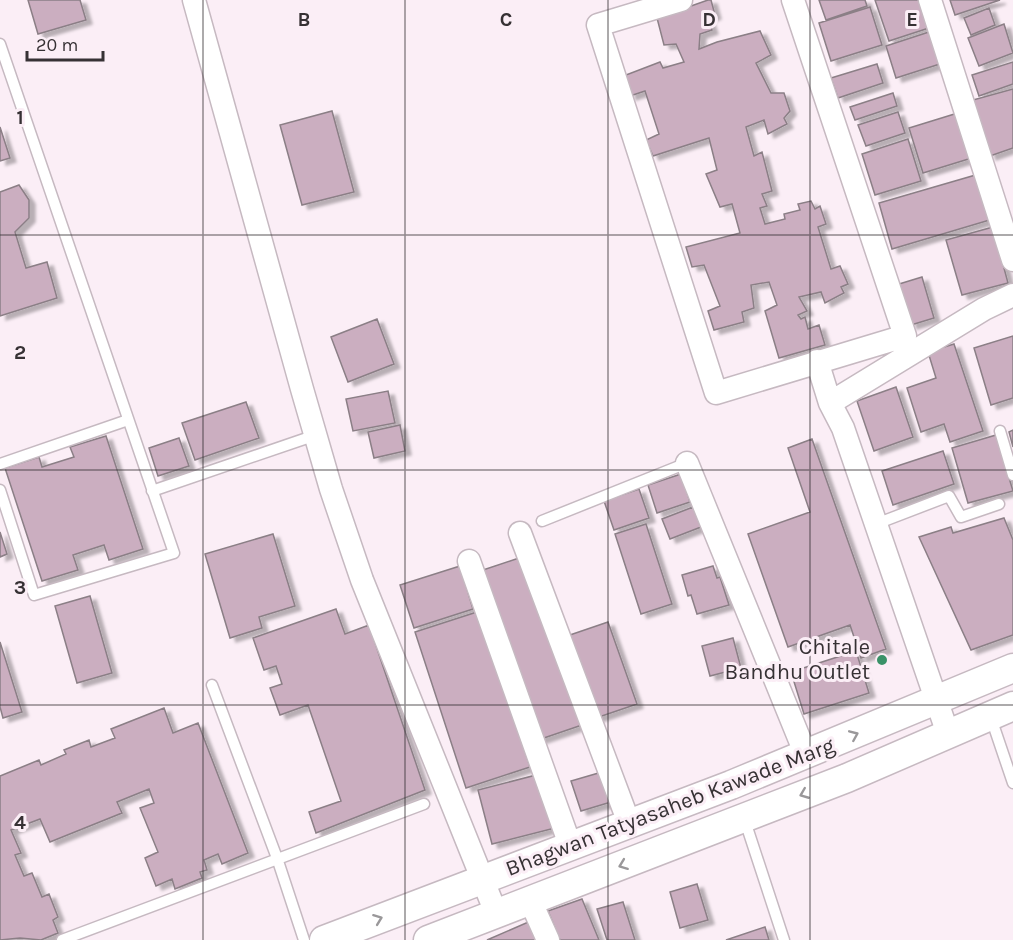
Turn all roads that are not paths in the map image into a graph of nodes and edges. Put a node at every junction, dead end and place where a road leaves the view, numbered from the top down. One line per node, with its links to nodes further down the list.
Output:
1 (194, 0): 14 (street)
2 (681, 0): 10 (street)
3 (793, 0): 10 (street)
4 (802, 0): 9 (street)
5 (930, 0): 7 (street)
6 (0, 44): 12 (lane)
7 (1013, 260)
8 (1013, 295): 9 (street)
9 (915, 352): 11 (street)
10 (817, 361): 11 (street)
11 (830, 403): 22 (street)
12 (128, 420): 16 (lane); 19 (lane)
13 (1000, 431): 17 (lane)
14 (316, 435): 19 (lane); 37 (street)
15 (687, 463): 21 (lane); 30 (street)
16 (0, 464)
17 (1013, 475)
18 (0, 490): 19 (lane)
19 (152, 491)
20 (999, 504): 22 (lane)
21 (542, 521)
22 (876, 524): 27 (street)
23 (520, 533): 34 (street)
24 (469, 561): 35 (street)
25 (1013, 668): 27 (street, Bhagwan Tatyasaheb Kawade Marg)
26 (212, 685): 36 (lane)
27 (936, 700): 29 (street); 30 (street, Bhagwan Tatyasaheb Kawade Marg, one-way to 27)
28 (1001, 711): 29 (street, Bhagwan Tatyasaheb Kawade Marg); 31 (lane)
29 (948, 734): 33 (street, Bhagwan Tatyasaheb Kawade Marg, one-way to 33)
30 (806, 755): 34 (street, Bhagwan Tatyasaheb Kawade Marg)
31 (1013, 783)
32 (424, 804): 36 (lane)
33 (744, 818): 38 (street, Bhagwan Tatyasaheb Kawade Marg, one-way to 38); 46 (lane)
34 (629, 823): 35 (street, Bhagwan Tatyasaheb Kawade Marg)
35 (570, 845): 37 (street, Bhagwan Tatyasaheb Kawade Marg)
36 (277, 858): 41 (lane); 42 (lane)
37 (483, 878): 39 (street); 43 (street, Bhagwan Tatyasaheb Kawade Marg, one-way to 37)
38 (530, 900): 39 (street, Bhagwan Tatyasaheb Kawade Marg); 45 (street)
39 (496, 913): 40 (street, Bhagwan Tatyasaheb Kawade Marg)
40 (465, 933): 44 (street, Bhagwan Tatyasaheb Kawade Marg)
41 (62, 940)
42 (304, 940)
43 (324, 940)
44 (428, 940)
45 (548, 940)
46 (784, 940)

